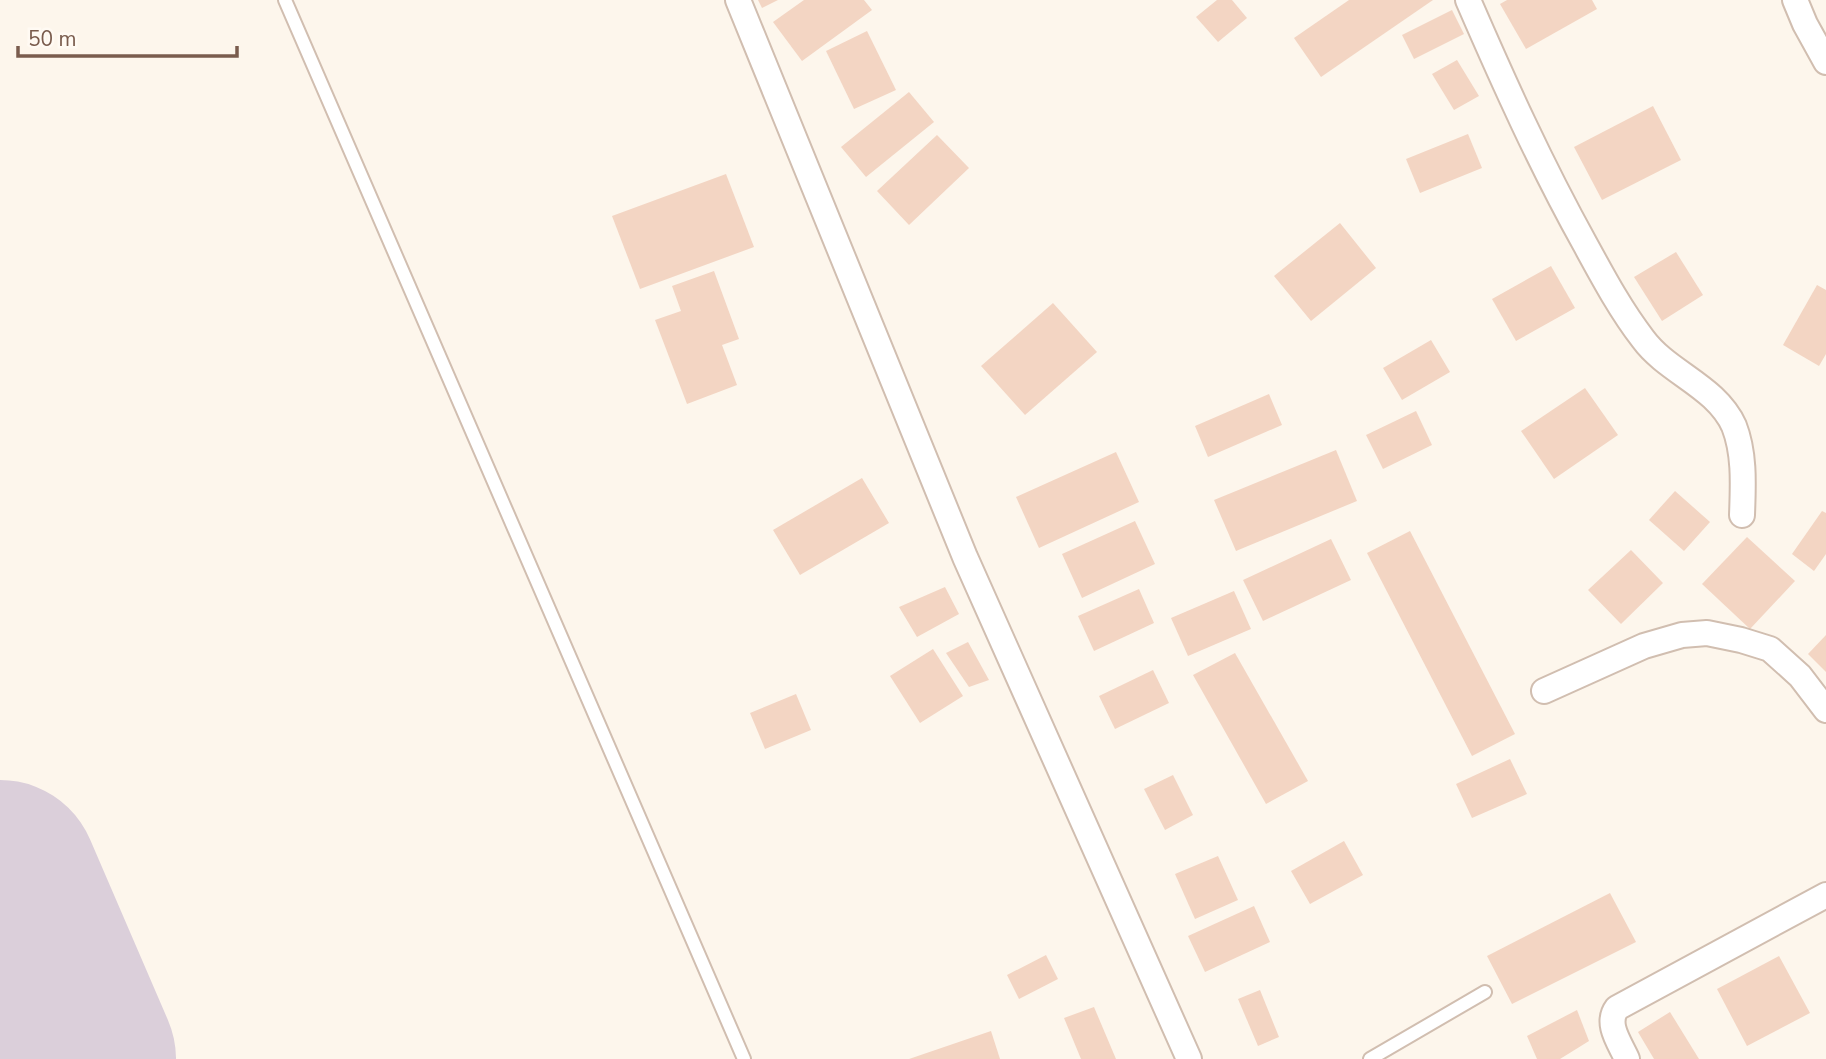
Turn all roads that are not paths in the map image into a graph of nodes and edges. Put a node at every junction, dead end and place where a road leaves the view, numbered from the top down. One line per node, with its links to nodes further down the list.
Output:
1 (285, 0): 11 (lane)
2 (738, 0): 12 (street)
3 (1468, 0): 6 (street)
4 (1794, 0): 5 (street)
5 (1826, 62)
6 (1742, 515)
7 (1544, 691): 8 (street)
8 (1826, 710)
9 (1826, 895): 14 (street)
10 (1485, 992): 13 (lane)
11 (744, 1059)
12 (1189, 1059)
13 (1370, 1059)
14 (1627, 1059)

